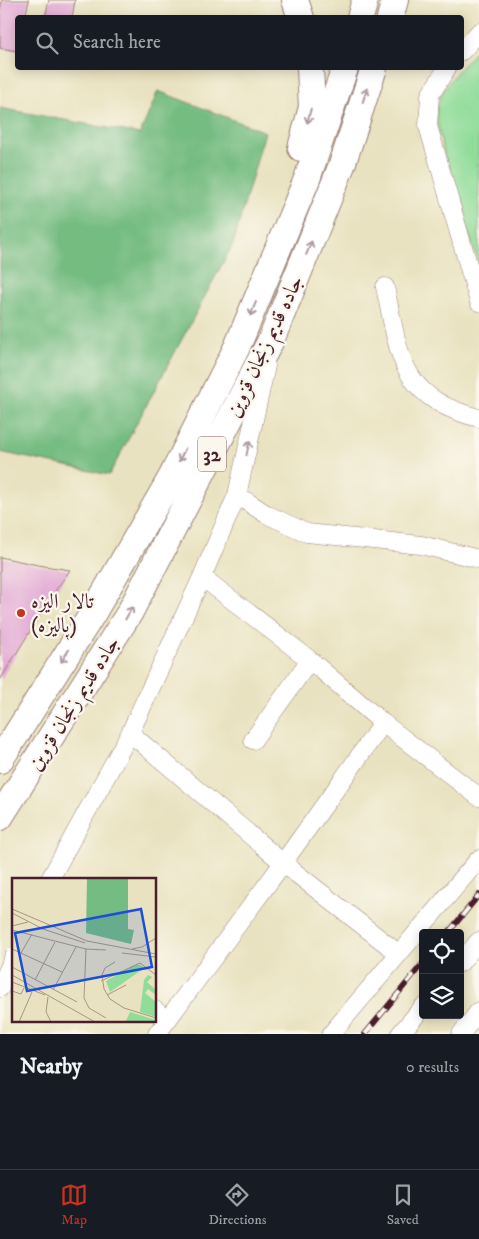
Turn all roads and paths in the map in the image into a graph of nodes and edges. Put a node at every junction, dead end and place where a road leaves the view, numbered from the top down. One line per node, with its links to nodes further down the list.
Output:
1 (295, 0): 4 (highway)
2 (365, 0): 5 (highway)
3 (395, 0): 6 (highway)
4 (299, 15)
5 (361, 15)
6 (391, 15)
7 (479, 32): 8 (street)
8 (464, 49)
9 (310, 70): 13 (highway, one-way to 13)
10 (344, 70): 13 (highway, جاده قدیم زنجان قزوین / 32)
11 (373, 70): 16 (highway, جاده قدیم زنجان قزوین / 32, one-way to 11)
12 (446, 70): 15 (street)
13 (270, 271): 25 (highway, جاده قدیم زنجان قزوین / 32, one-way to 25)
14 (385, 287): 17 (street)
15 (479, 302)
16 (272, 338): 18 (street, one-way to 16); 27 (highway, جاده قدیم زنجان قزوین / 32, one-way to 16)
17 (479, 418)
18 (237, 495): 19 (street); 20 (street)
19 (479, 559)
20 (202, 577): 21 (street); 23 (street)
21 (310, 660): 22 (street); 24 (street)
22 (383, 723): 26 (street); 29 (street)
23 (130, 733): 29 (street); 30 (street)
24 (253, 740)
25 (0, 760)
26 (479, 797)
27 (0, 817)
28 (479, 859): 32 (street)
29 (283, 863): 32 (street); 38 (street)
30 (51, 878)
31 (479, 942): 33 (street)
32 (399, 954): 39 (street)
33 (464, 959)
34 (12, 961): 35 (street)
35 (0, 988)
36 (479, 1011): 41 (street)
37 (419, 1012): 40 (street)
38 (160, 1022)
39 (331, 1034)
40 (400, 1034)
41 (461, 1034)

